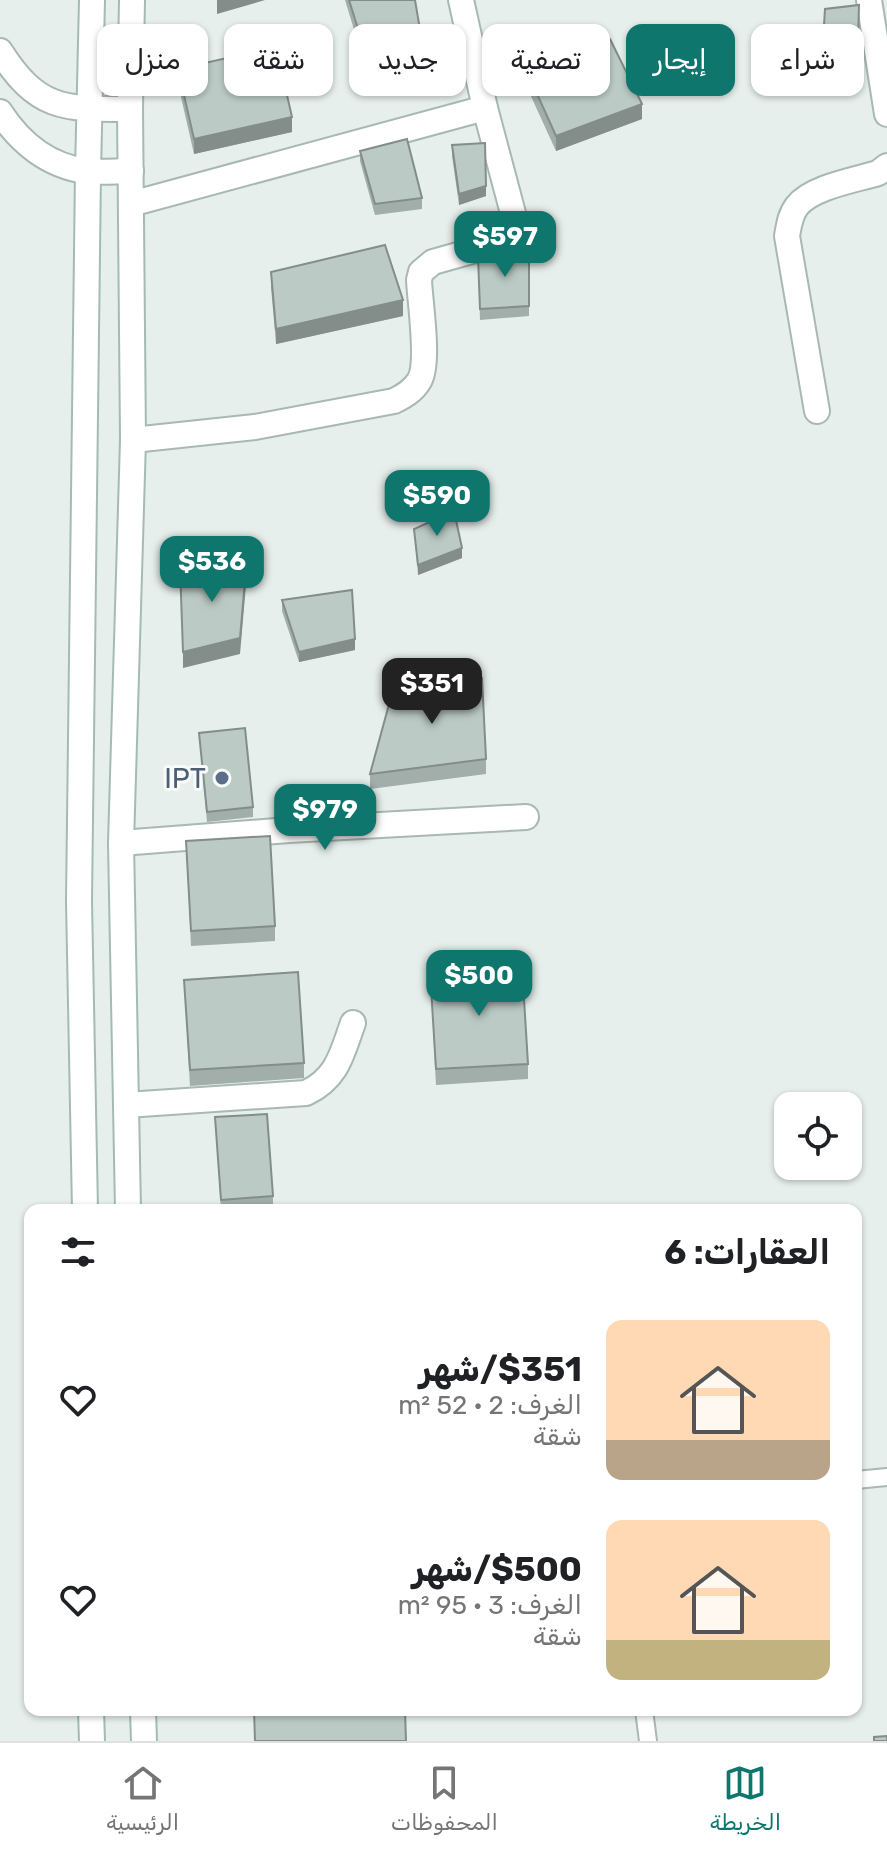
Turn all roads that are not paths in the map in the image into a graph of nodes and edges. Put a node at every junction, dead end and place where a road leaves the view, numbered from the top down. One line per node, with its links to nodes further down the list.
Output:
1 (92, 0): 7 (main road)
2 (132, 0): 8 (main road)
3 (461, 0): 6 (main road)
4 (869, 0): 10 (main road)
5 (0, 51): 7 (main road)
6 (485, 108): 14 (main road); 16 (main road)
7 (90, 109): 8 (main road); 12 (main road)
8 (130, 109): 13 (main road)
9 (0, 112): 12 (main road)
10 (887, 114)
11 (887, 166): 15 (main road)
12 (88, 171): 13 (main road); 19 (main road)
13 (131, 171): 14 (main road)
14 (131, 204): 16 (main road)
15 (817, 411)
16 (133, 440): 18 (main road)
17 (526, 817): 18 (main road)
18 (121, 843): 20 (main road)
19 (79, 913): 20 (main road); 23 (main road)
20 (122, 913): 22 (main road)
21 (353, 1023): 22 (main road)
22 (126, 1105): 24 (main road)
23 (85, 1204)
24 (128, 1204)
25 (887, 1477): 26 (lane)
26 (862, 1479)
27 (91, 1716): 30 (main road)
28 (143, 1716): 31 (main road)
29 (645, 1716): 32 (lane)
30 (92, 1741)
31 (144, 1741)
32 (648, 1741)

